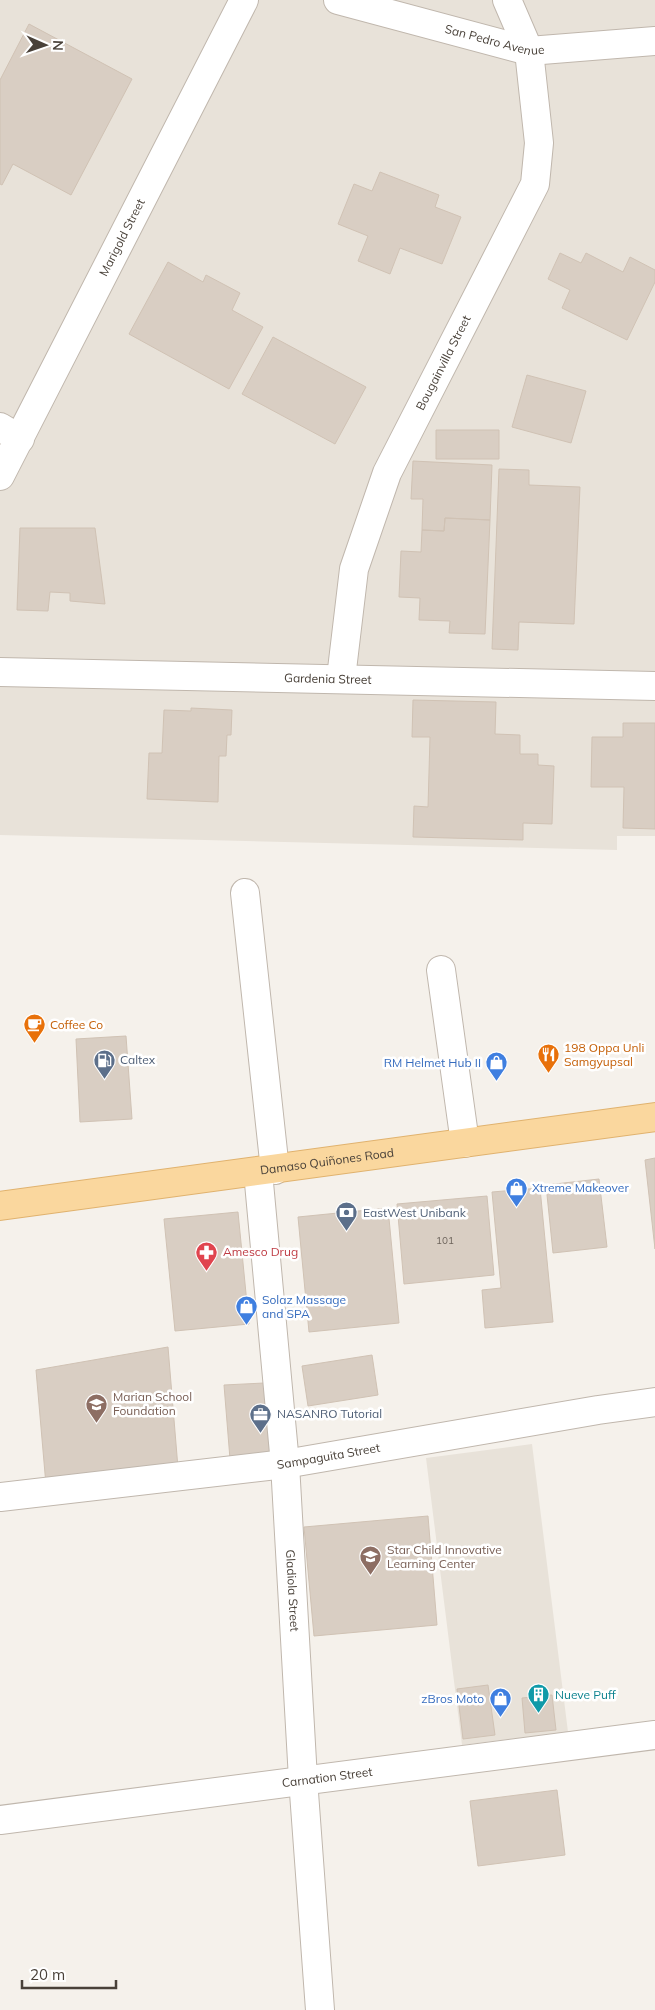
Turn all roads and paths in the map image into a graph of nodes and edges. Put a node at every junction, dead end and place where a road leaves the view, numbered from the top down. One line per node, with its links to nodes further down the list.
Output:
1 (244, 0): 6 (street, Marigold Street)
2 (338, 0): 5 (street, San Pedro Avenue)
3 (506, 0): 5 (street, Bougainvilla Street)
4 (655, 41): 5 (street, San Pedro Avenue)
5 (528, 51): 9 (street, Bougainvilla Street)
6 (10, 433): 7 (street, Marigold Street)
7 (0, 476)
8 (0, 672): 9 (street, Gardenia Street)
9 (342, 678): 10 (street, Gardenia Street)
10 (655, 686)
11 (245, 893): 15 (street, Gladiola Street)
12 (441, 970): 14 (street)
13 (655, 1117): 14 (main road, Damaso Quiñones Road)
14 (465, 1143): 15 (main road, Damaso Quiñones Road)
15 (266, 1171): 16 (main road, Damaso Quiñones Road); 18 (street, Gladiola Street)
16 (0, 1206)
17 (655, 1402): 18 (street, Sampaguita Street)
18 (285, 1464): 19 (street, Sampaguita Street); 21 (street, Gladiola Street)
19 (0, 1498)
20 (655, 1735): 21 (street, Carnation Street)
21 (303, 1779): 22 (street, Carnation Street); 23 (street, Gladiola Street)
22 (0, 1820)
23 (320, 2010)

